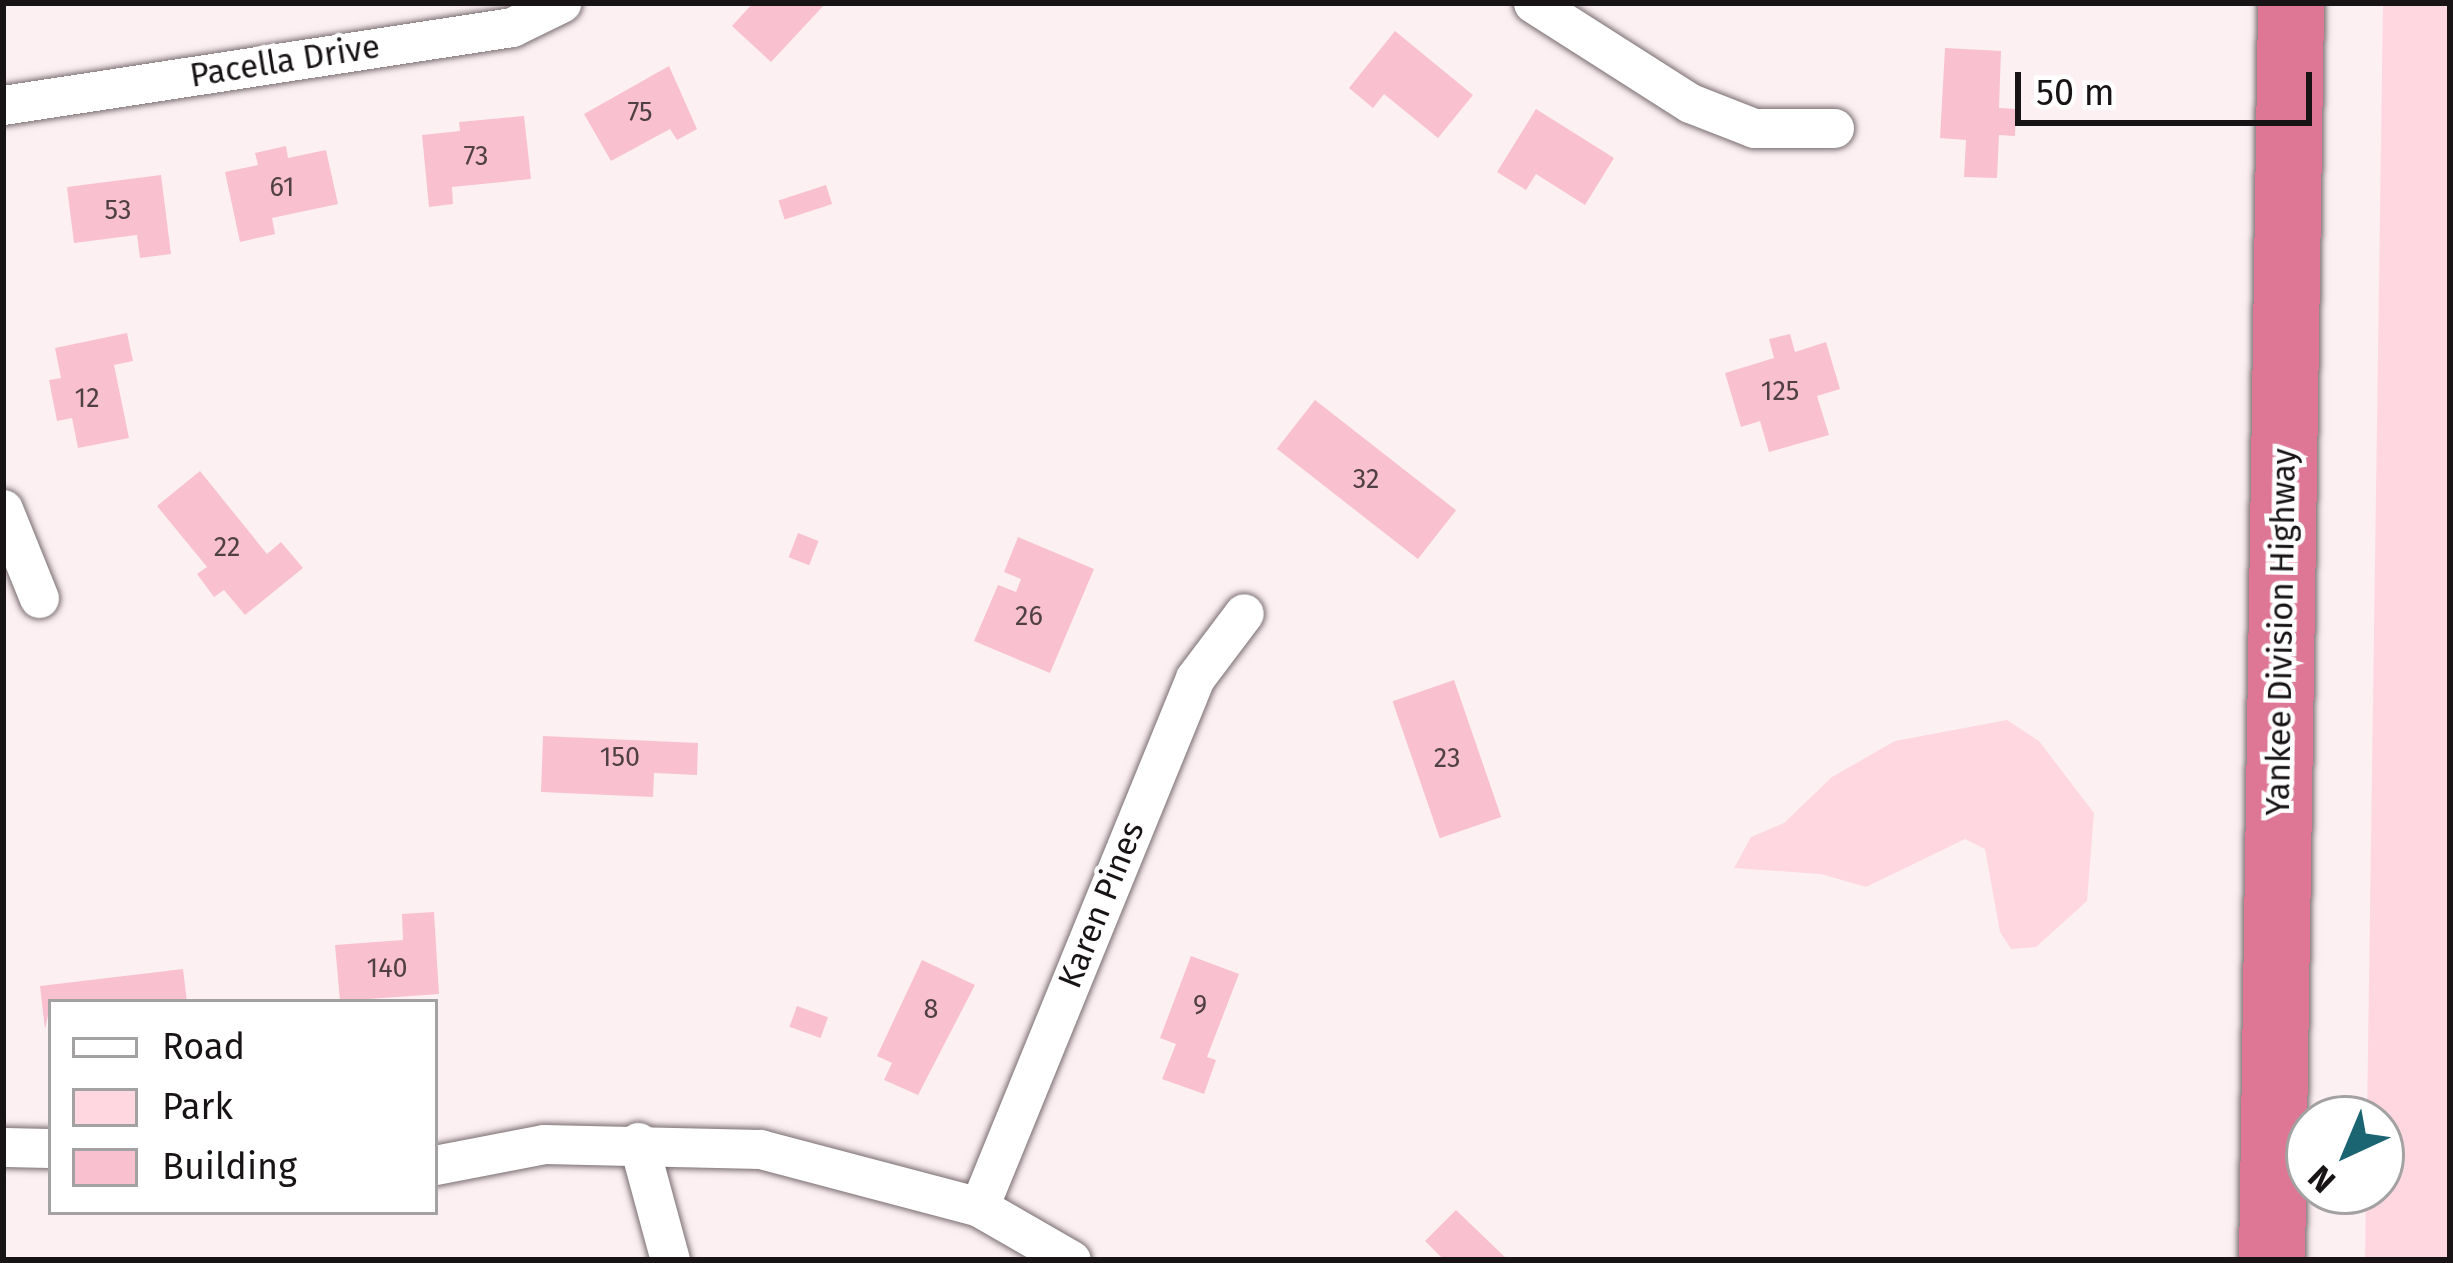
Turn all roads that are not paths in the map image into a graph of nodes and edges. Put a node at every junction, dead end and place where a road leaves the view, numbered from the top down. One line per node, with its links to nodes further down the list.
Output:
1 (561, 3): 4 (street, Pacella Drive)
2 (1533, 3): 5 (street)
3 (2291, 3): 16 (highway, Yankee Division Highway)
4 (3, 105)
5 (1834, 128)
6 (3, 509): 7 (street)
7 (39, 598)
8 (1244, 613): 13 (street, Karen Pines)
9 (638, 1142): 12 (street); 13 (street); 14 (street)
10 (3, 1147): 11 (street)
11 (48, 1148)
12 (438, 1164)
13 (979, 1207): 15 (street)
14 (670, 1260)
15 (1071, 1260)
16 (2272, 1260)

